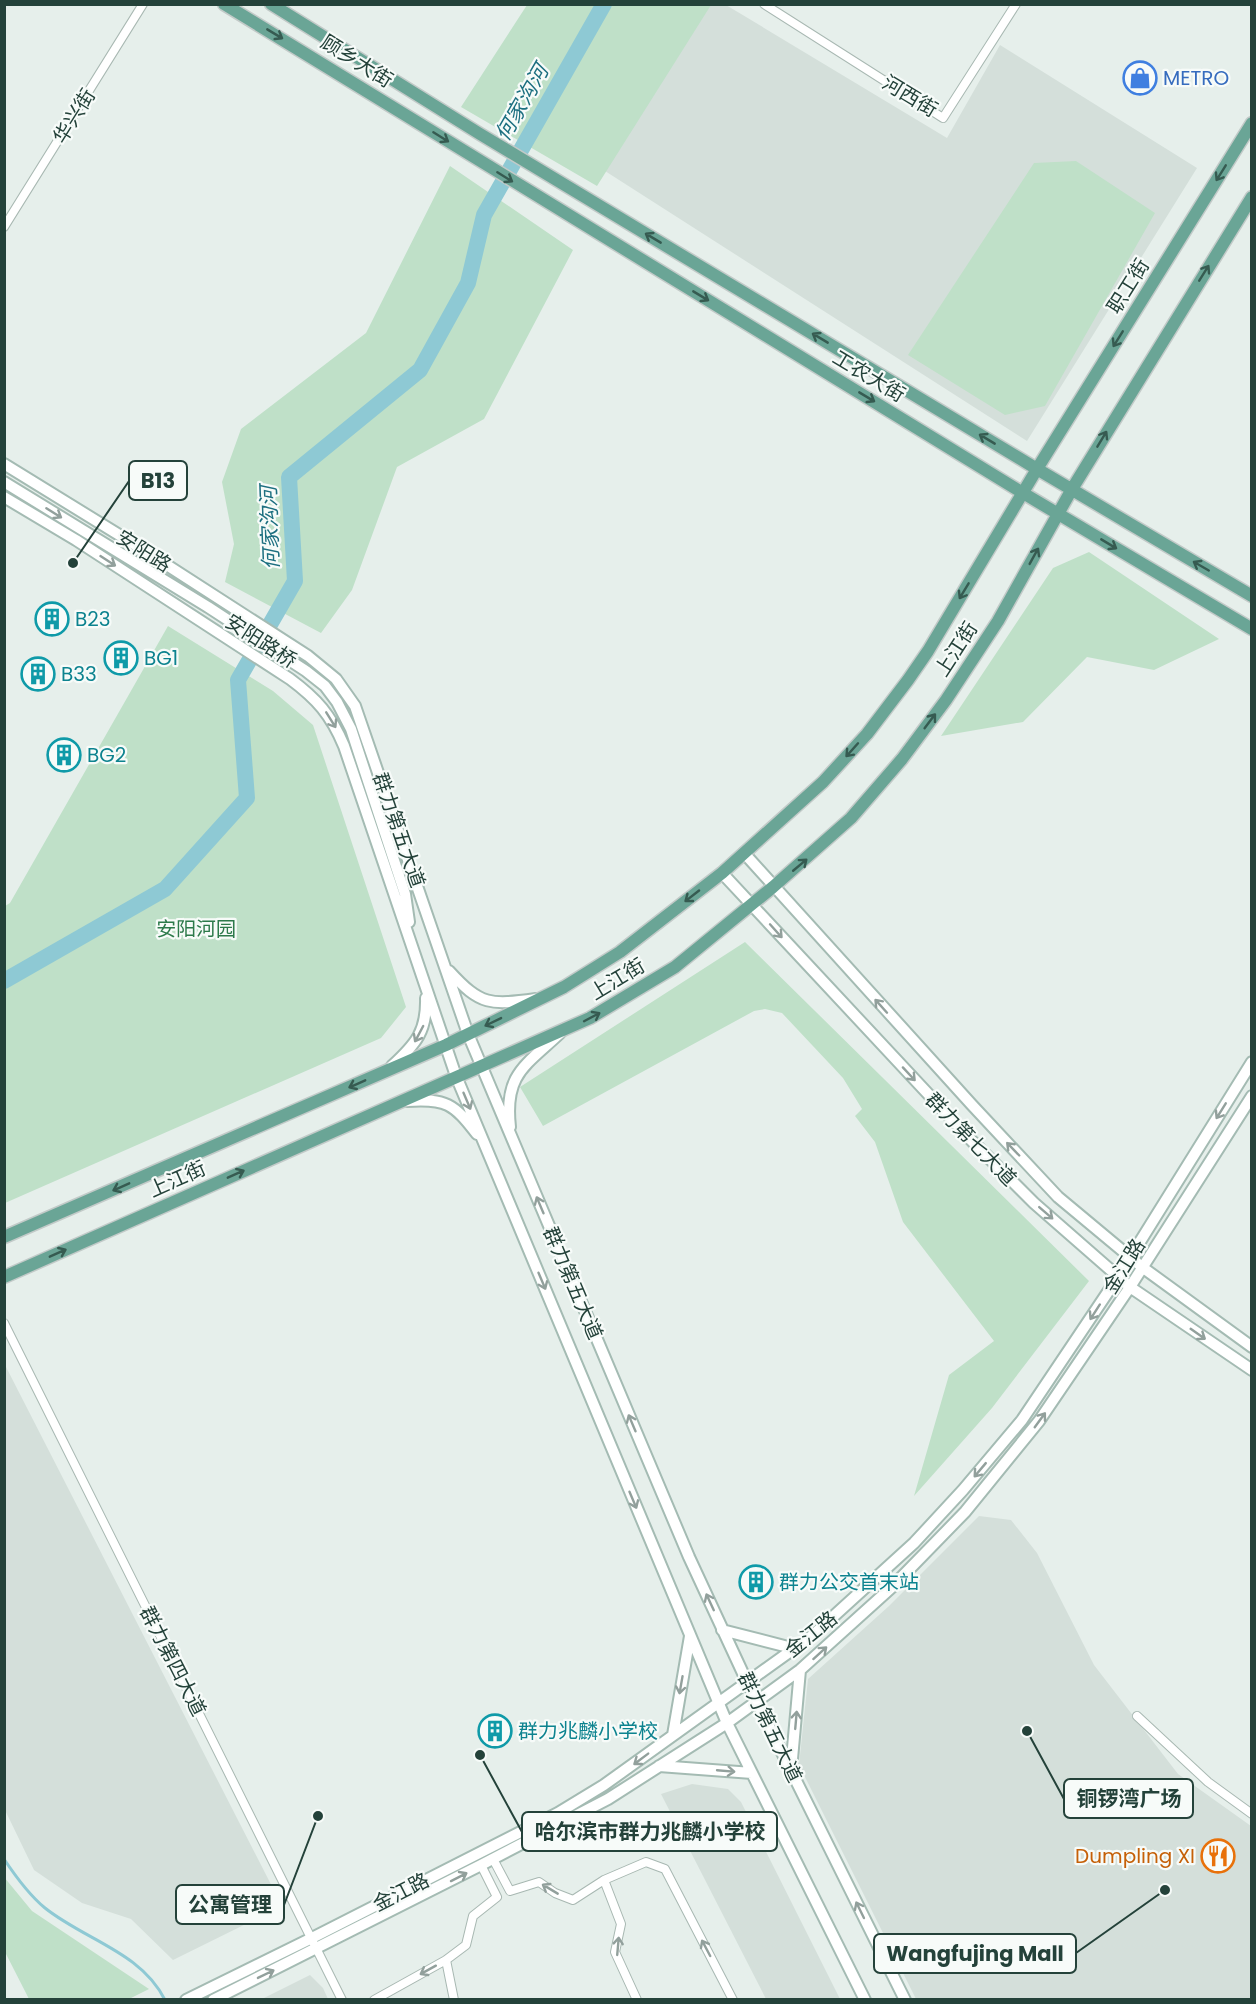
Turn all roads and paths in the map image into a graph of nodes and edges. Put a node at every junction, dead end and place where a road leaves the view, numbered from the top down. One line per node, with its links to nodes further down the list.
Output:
1 (143, 4): 10 (street, 华兴街)
2 (224, 4): 8 (main road, 顾乡大街, one-way to 8)
3 (271, 4): 7 (main road, 顾乡大街)
4 (764, 4): 5 (street, 河西街)
5 (1016, 4)
6 (1251, 123): 12 (main road, 职工街, one-way to 12)
7 (480, 134): 12 (main road, 工农大街, one-way to 7)
8 (468, 153): 15 (main road, 工农大街, one-way to 15)
9 (1251, 197): 14 (main road, one-way to 9)
10 (4, 227)
11 (4, 464): 19 (main road, 安阳路)
12 (1037, 469): 14 (main road, 工农大街); 15 (main road, 上江街)
13 (4, 482): 26 (main road, 安阳路桥, one-way to 26)
14 (1071, 489): 17 (main road, 上江街); 18 (main road, 工农大街, one-way to 14)
15 (1023, 493): 17 (main road, 工农大街); 22 (main road, 上江街, one-way to 22)
16 (4, 497): 20 (main road, 安阳路, one-way to 20)
17 (1058, 514): 21 (main road, 工农大街, one-way to 21); 24 (main road, 上江街, one-way to 17)
18 (1251, 596)
19 (221, 600): 27 (main road, 群力第五大道)
20 (209, 627): 26 (main road, 群力第五大道, one-way to 26)
21 (1251, 629)
22 (744, 853): 23 (main road, 上江街); 24 (main road, 群力第七大道)
23 (722, 873): 25 (main road, 群力第七大道); 29 (main road, 上江街, one-way to 29)
24 (773, 887): 25 (main road, 上江街); 42 (main road, 群力第七大道, one-way to 24)
25 (751, 905): 30 (main road, 上江街, one-way to 25); 45 (main road, 群力第七大道, one-way to 45)
26 (414, 952): 28 (main road, 群力第五大道)
27 (446, 968): 29 (main road); 31 (main road, 群力第五大道)
28 (426, 988): 32 (main road, 群力第五大道); 35 (main road, one-way to 35)
29 (539, 999): 31 (main road, 上江街, one-way to 31)
30 (561, 1032): 34 (main road, 上江街); 39 (main road)
31 (468, 1034): 32 (main road, 上江街); 34 (main road, 群力第五大道)
32 (446, 1045): 35 (main road, 上江街); 36 (main road, 群力第五大道)
33 (1251, 1062): 42 (main road, 金江路, one-way to 42)
34 (481, 1066): 36 (main road, 上江街); 39 (main road, 群力第五大道)
35 (388, 1070): 41 (main road, 上江街, one-way to 41)
36 (456, 1076): 38 (main road, 上江街); 40 (main road, 群力第五大道, one-way to 40)
37 (1251, 1096): 43 (main road, 金江路)
38 (398, 1101): 40 (main road); 44 (main road, 上江街, one-way to 38)
39 (512, 1139): 50 (main road, 群力第五大道, one-way to 39)
40 (485, 1144): 51 (main road, 群力第五大道, one-way to 51)
41 (4, 1237)
42 (1130, 1257): 43 (main road, 群力第七大道); 45 (main road, 金江路)
43 (1142, 1267): 46 (main road, 金江路); 48 (main road, 群力第七大道)
44 (4, 1276)
45 (1118, 1277): 46 (main road, 群力第七大道); 52 (main road, 金江路, one-way to 52)
46 (1130, 1287): 49 (main road, 群力第七大道, one-way to 49); 53 (main road, 金江路, one-way to 46)
47 (4, 1323): 67 (street, 群力第四大道)
48 (1251, 1347)
49 (1251, 1370)
50 (722, 1630): 52 (main road); 54 (main road, 群力第五大道)
51 (690, 1635): 55 (main road, 群力第五大道); 59 (main road, one-way to 59)
52 (796, 1648): 54 (main road, 金江路)
53 (800, 1670): 56 (main road, 金江路); 61 (main road, one-way to 53)
54 (747, 1682): 55 (main road, 金江路); 56 (main road, 群力第五大道)
55 (718, 1702): 58 (main road, 群力第五大道); 59 (main road, 金江路)
56 (757, 1702): 58 (main road, 金江路); 61 (main road, 群力第五大道)
57 (1137, 1716): 63 (street)
58 (727, 1723): 60 (main road, 金江路); 62 (main road, 群力第五大道)
59 (673, 1735): 67 (main road, 金江路, one-way to 67)
60 (659, 1766): 62 (main road, one-way to 62); 64 (main road, 金江路)
61 (791, 1771): 77 (main road, 群力第五大道, one-way to 61)
62 (752, 1773): 76 (main road, 群力第五大道)
63 (1251, 1814)
64 (493, 1859): 65 (main road, 金江路); 66 (street, one-way to 64)
65 (481, 1866): 67 (main road, 金江路, one-way to 65); 68 (street)
66 (604, 1880): 74 (street, one-way to 66); 75 (street, one-way to 66)
67 (314, 1943): 69 (main road, 金江路); 70 (main road, 金江路, one-way to 67); 71 (street, 群力第四大道)
68 (446, 1960): 72 (street, one-way to 72); 73 (street)
69 (190, 1997)
70 (213, 2000)
71 (342, 2000)
72 (374, 2000)
73 (453, 2000)
74 (637, 2000)
75 (733, 2000)
76 (865, 2000)
77 (905, 2000)

